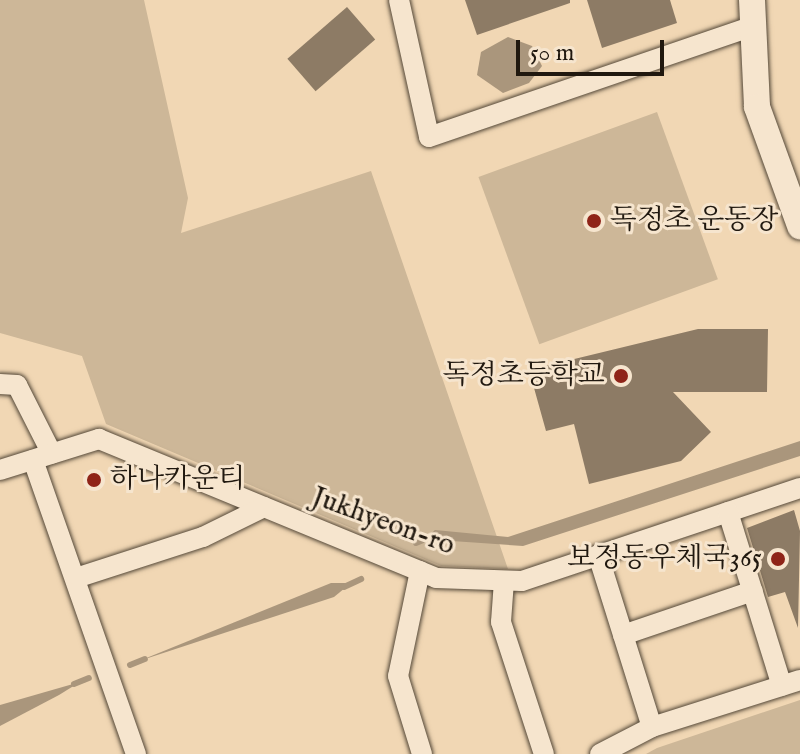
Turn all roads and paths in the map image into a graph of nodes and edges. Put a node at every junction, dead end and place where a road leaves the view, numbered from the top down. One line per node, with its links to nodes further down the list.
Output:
1 (399, 0): 3 (street)
2 (752, 0): 3 (street)
3 (751, 27): 4 (street)
4 (800, 226)
5 (0, 384): 6 (street)
6 (42, 457): 7 (street, Jukhyeon-ro); 9 (street, Jukhyeon-ro); 13 (street)
7 (0, 470)
8 (800, 488): 10 (street, Jukhyeon-ro)
9 (264, 507): 12 (street, Jukhyeon-ro); 13 (street)
10 (728, 512): 11 (street, Jukhyeon-ro); 15 (street)
11 (598, 555): 14 (street, Jukhyeon-ro); 16 (street)
12 (420, 571): 14 (street, Jukhyeon-ro); 20 (street)
13 (79, 577): 19 (street)
14 (504, 581): 21 (street)
15 (753, 591): 16 (street); 17 (street)
16 (623, 635): 18 (street)
17 (791, 683): 18 (street)
18 (652, 727): 22 (street)
19 (136, 754)
20 (422, 754)
21 (544, 754)
22 (600, 754)

